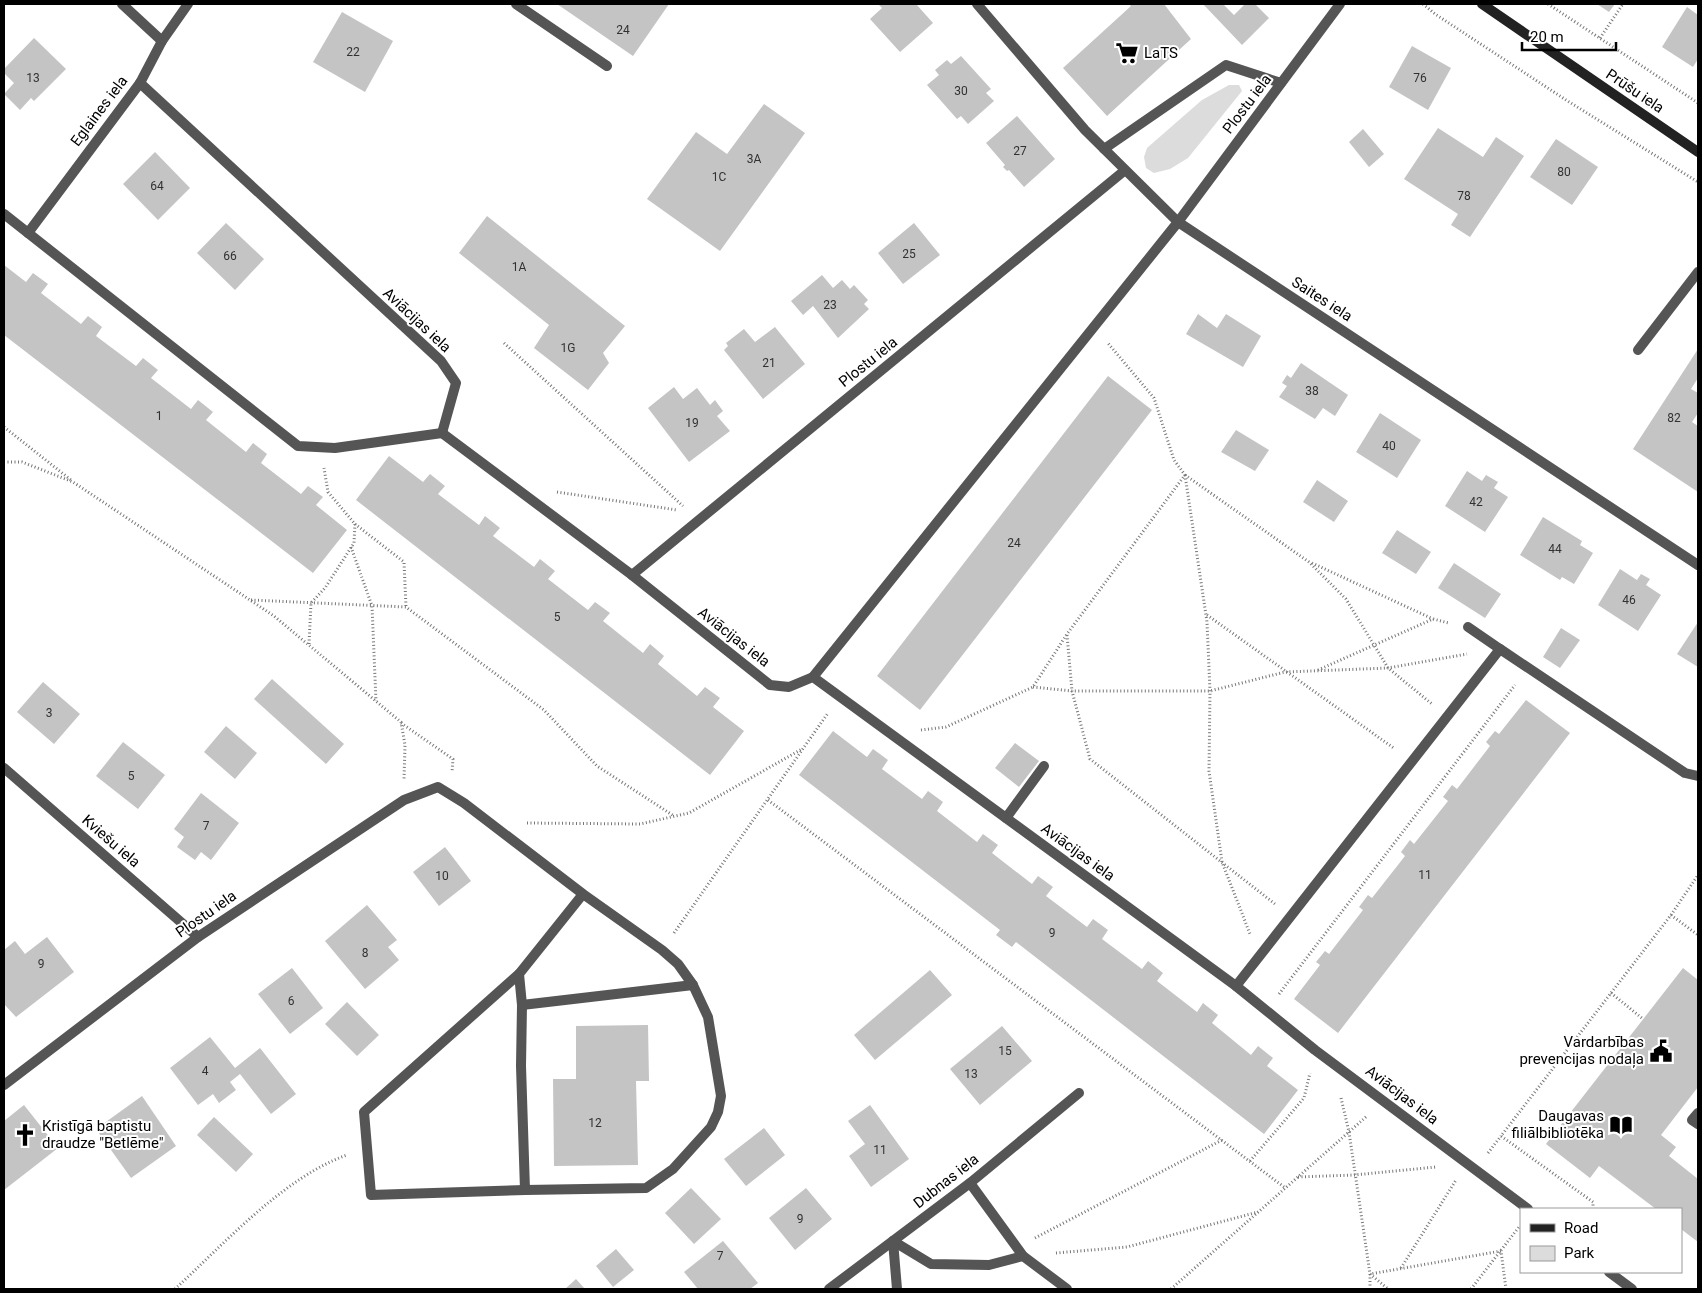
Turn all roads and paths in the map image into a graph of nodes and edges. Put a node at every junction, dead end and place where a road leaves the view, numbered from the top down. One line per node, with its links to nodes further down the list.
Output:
1 (122, 4): 11 (street)
2 (188, 4): 11 (street, Eglaines iela)
3 (516, 4): 12 (street)
4 (977, 4): 16 (street, Saites iela)
5 (1340, 4): 14 (street, Plostu iela)
6 (1423, 4): 19 (path)
7 (1482, 4): 17 (street, Prūšu iela)
8 (1548, 4): 10 (path)
9 (1623, 4): 10 (path)
10 (1600, 38): 15 (path)
11 (162, 41): 13 (street, Eglaines iela)
12 (607, 66)
13 (140, 83): 22 (street, Eglaines iela); 28 (street, Aviācijas iela)
14 (1280, 83): 16 (street); 21 (street, Plostu iela)
15 (1698, 103)
16 (1104, 149): 18 (street, Saites iela)
17 (1698, 152)
18 (1124, 171): 21 (street, Saites iela); 38 (street, Plostu iela)
19 (1698, 182)
20 (4, 214): 22 (street)
21 (1178, 222): 24 (street, Plostu iela); 37 (street, Saites iela)
22 (28, 233): 29 (street)
23 (1698, 272): 26 (street)
24 (1094, 326): 31 (path); 54 (street, Plostu iela)
25 (504, 343): 33 (path)
26 (1638, 350)
27 (4, 427): 32 (path)
28 (442, 433): 29 (street); 38 (street, Aviācijas iela)
29 (321, 447): 34 (path)
30 (4, 462): 32 (path)
31 (1185, 475): 36 (path); 43 (path); 46 (path)
32 (73, 482): 39 (path)
33 (548, 490)
34 (355, 524): 35 (path); 42 (path)
35 (351, 547): 40 (path); 41 (path)
36 (1309, 562): 44 (path); 48 (path)
37 (1698, 565)
38 (632, 575): 54 (street, Aviācijas iela)
39 (250, 600): 40 (path); 47 (path)
40 (311, 603): 41 (path); 47 (path)
41 (372, 606): 42 (path); 59 (path)
42 (406, 607): 71 (path)
43 (1206, 615): 53 (path); 57 (path)
44 (1433, 619): 45 (path); 48 (path)
45 (1468, 627): 49 (street)
46 (1067, 634): 55 (path); 56 (path)
47 (308, 644): 59 (path)
48 (1375, 646): 51 (path); 52 (path)
49 (1500, 649): 50 (street); 51 (path); 60 (street)
50 (1529, 667): 67 (street); 88 (path)
51 (1388, 668): 52 (path); 60 (path)
52 (1315, 671): 53 (path)
53 (1285, 672): 57 (path); 64 (path)
54 (813, 677): 58 (street, Aviācijas iela)
55 (1033, 687): 56 (path); 62 (path)
56 (1072, 691): 57 (path); 74 (path)
57 (1210, 691): 74 (path)
58 (839, 697): 62 (street, Aviācijas iela); 63 (path)
59 (376, 701): 61 (path)
60 (1447, 717): 64 (street)
61 (401, 722): 68 (path); 69 (path)
62 (888, 732): 72 (street, Aviācijas iela)
63 (804, 748): 70 (path); 71 (path)
64 (1412, 761): 78 (street)
65 (1044, 766): 72 (street)
66 (4, 768): 80 (street, Kviešu iela)
67 (1698, 776)
68 (450, 794): 69 (street, Plostu iela); 76 (street)
69 (404, 800): 80 (street, Plostu iela)
70 (768, 800): 81 (path); 98 (path)
71 (674, 816): 73 (path)
72 (1006, 818): 85 (street, Aviācijas iela)
73 (524, 823)
74 (1222, 862): 78 (path); 82 (path)
75 (1698, 874): 77 (path)
76 (583, 894): 81 (street); 83 (street)
77 (1671, 914): 79 (path); 86 (path)
78 (1291, 917): 82 (street)
79 (1698, 935)
80 (198, 936): 92 (street, Plostu iela)
81 (662, 950): 84 (street)
82 (1256, 962): 85 (street)
83 (519, 974): 87 (street); 99 (street)
84 (693, 985): 87 (street); 106 (street)
85 (1236, 986): 88 (street, Aviācijas iela)
86 (1611, 994): 89 (path); 108 (path)
87 (522, 1005): 106 (street)
88 (1266, 1010): 90 (street, Aviācijas iela)
89 (1643, 1019)
90 (1314, 1050): 91 (street, Aviācijas iela); 100 (path)
91 (1337, 1065): 94 (street, Aviācijas iela); 97 (path)
92 (4, 1085)
93 (1079, 1093): 104 (street, Dubnas iela)
94 (1385, 1101): 97 (path); 101 (street, Aviācijas iela)
95 (1698, 1113): 96 (street)
96 (1698, 1124)
97 (1349, 1132): 102 (path); 103 (path)
98 (1222, 1140): 100 (path); 112 (path)
99 (368, 1151): 106 (street); 118 (path)
100 (1250, 1161): 105 (path)
101 (1467, 1164): 102 (path); 107 (street, Aviācijas iela); 115 (path)
102 (1354, 1175): 103 (path); 117 (path)
103 (1297, 1177): 105 (path)
104 (970, 1183): 111 (street, Dubnas iela); 112 (street)
105 (1284, 1187): 109 (path)
106 (525, 1190)
107 (1527, 1208)
108 (1592, 1208)
109 (1259, 1212): 114 (path); 122 (path)
110 (1520, 1225): 113 (path)
111 (893, 1241): 114 (street); 119 (street, Dubnas iela); 120 (street)
112 (1017, 1247): 114 (street)
113 (1501, 1251): 115 (path); 125 (path); 126 (path)
114 (1023, 1256): 121 (street)
115 (1400, 1268): 117 (path)
116 (1611, 1273): 127 (street)
117 (1370, 1274): 123 (path); 124 (path)
118 (176, 1289)
119 (829, 1289)
120 (897, 1289)
121 (1067, 1289)
122 (1171, 1289)
123 (1370, 1289)
124 (1388, 1289)
125 (1471, 1289)
126 (1506, 1289)
127 (1632, 1289)

